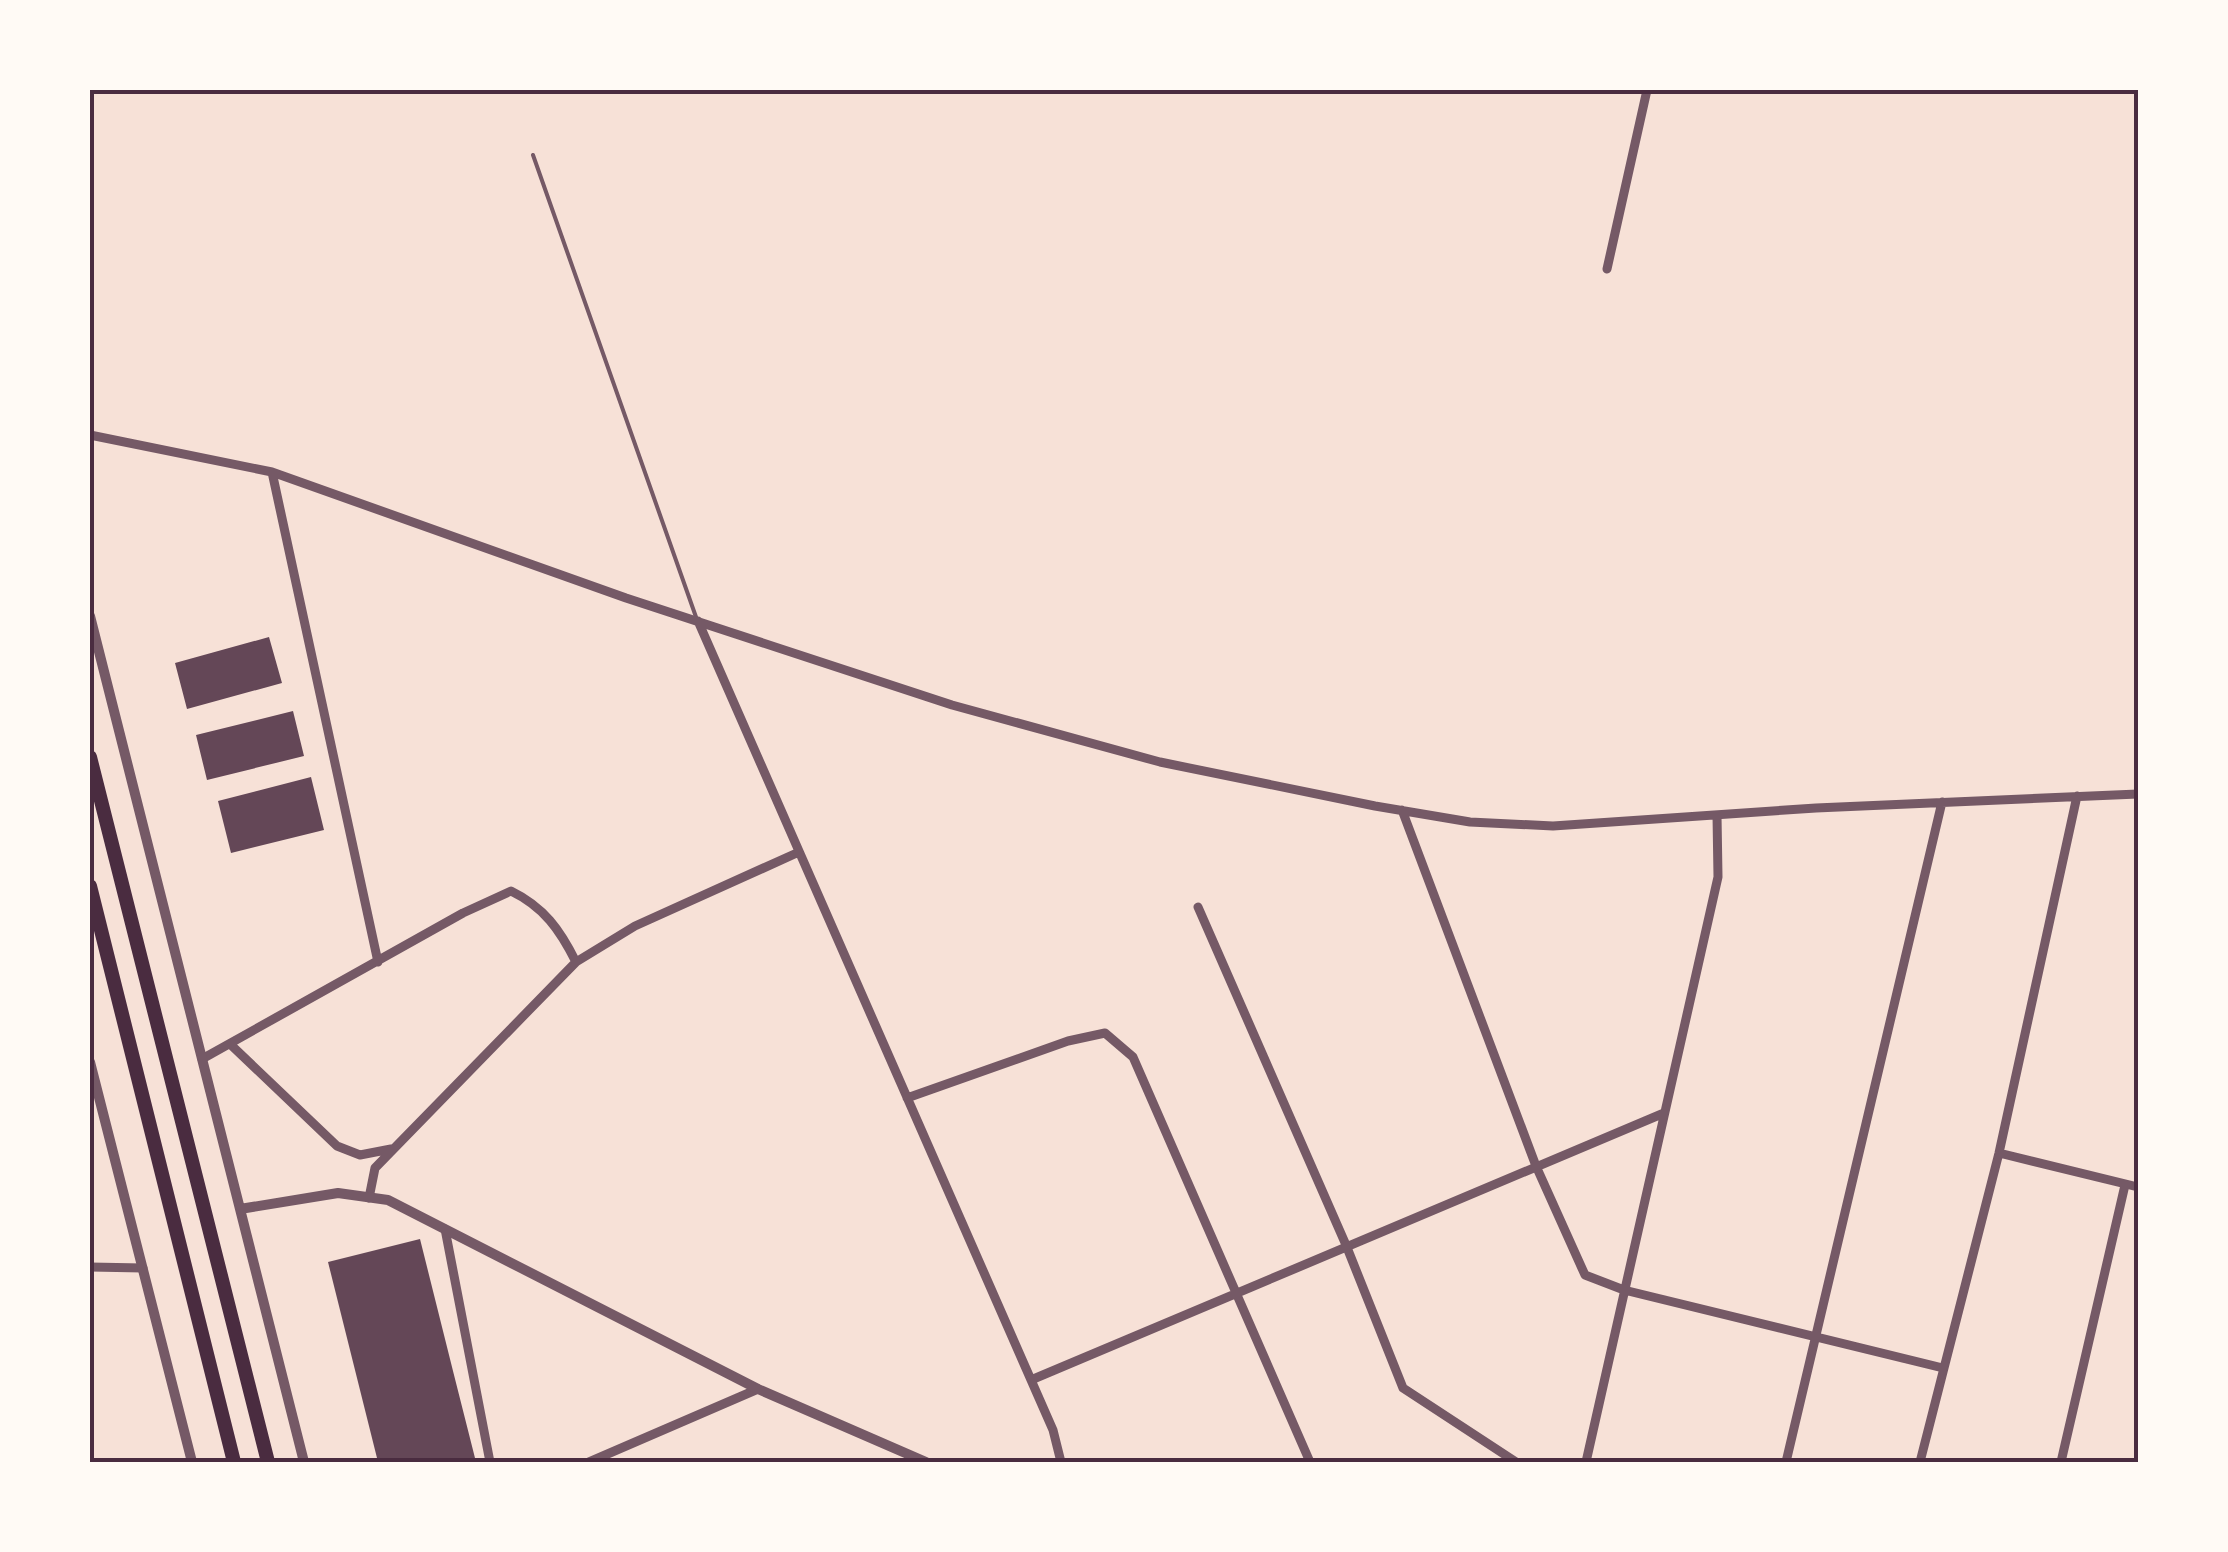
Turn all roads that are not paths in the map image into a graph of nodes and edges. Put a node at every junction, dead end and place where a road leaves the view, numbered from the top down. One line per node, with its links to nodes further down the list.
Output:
1 (1647, 90): 3 (street)
2 (533, 156): 7 (lane)
3 (1608, 270)
4 (90, 435): 5 (street)
5 (272, 472): 7 (street); 17 (street)
6 (90, 616): 20 (street)
7 (698, 621): 12 (street); 14 (street)
8 (90, 756): 43 (highway)
9 (2138, 794): 10 (street)
10 (2077, 796): 11 (street); 25 (street)
11 (1942, 802): 13 (street); 37 (street)
12 (1402, 810): 13 (street); 26 (street)
13 (1718, 814): 23 (street)
14 (799, 852): 18 (street); 22 (street)
15 (90, 886): 42 (highway)
16 (1198, 907): 32 (street)
17 (378, 962): 18 (street); 19 (street)
18 (576, 962): 24 (street)
19 (230, 1044): 20 (street); 24 (street)
20 (202, 1059): 30 (street)
21 (90, 1062): 34 (street)
22 (908, 1098): 35 (street); 39 (street)
23 (1664, 1113): 26 (street); 36 (street)
24 (394, 1148): 29 (street)
25 (2000, 1153): 27 (street); 38 (street)
26 (1536, 1166): 32 (street); 36 (street)
27 (2125, 1185): 28 (street); 54 (street)
28 (2138, 1187)
29 (368, 1198): 30 (street); 31 (street)
30 (240, 1209): 44 (street)
31 (446, 1229): 40 (street); 45 (street)
32 (1346, 1245): 35 (street); 50 (street)
33 (90, 1267): 34 (street)
34 (143, 1268): 41 (street)
35 (1237, 1290): 39 (street); 49 (street)
36 (1624, 1290): 37 (street); 51 (street)
37 (1817, 1337): 38 (street); 52 (street)
38 (1943, 1368): 53 (street)
39 (1031, 1380): 48 (street)
40 (758, 1389): 46 (street); 47 (street)
41 (192, 1462)
42 (234, 1462)
43 (268, 1462)
44 (304, 1462)
45 (490, 1462)
46 (588, 1462)
47 (926, 1462)
48 (1061, 1462)
49 (1310, 1462)
50 (1516, 1462)
51 (1586, 1462)
52 (1786, 1462)
53 (1920, 1462)
54 (2061, 1462)

